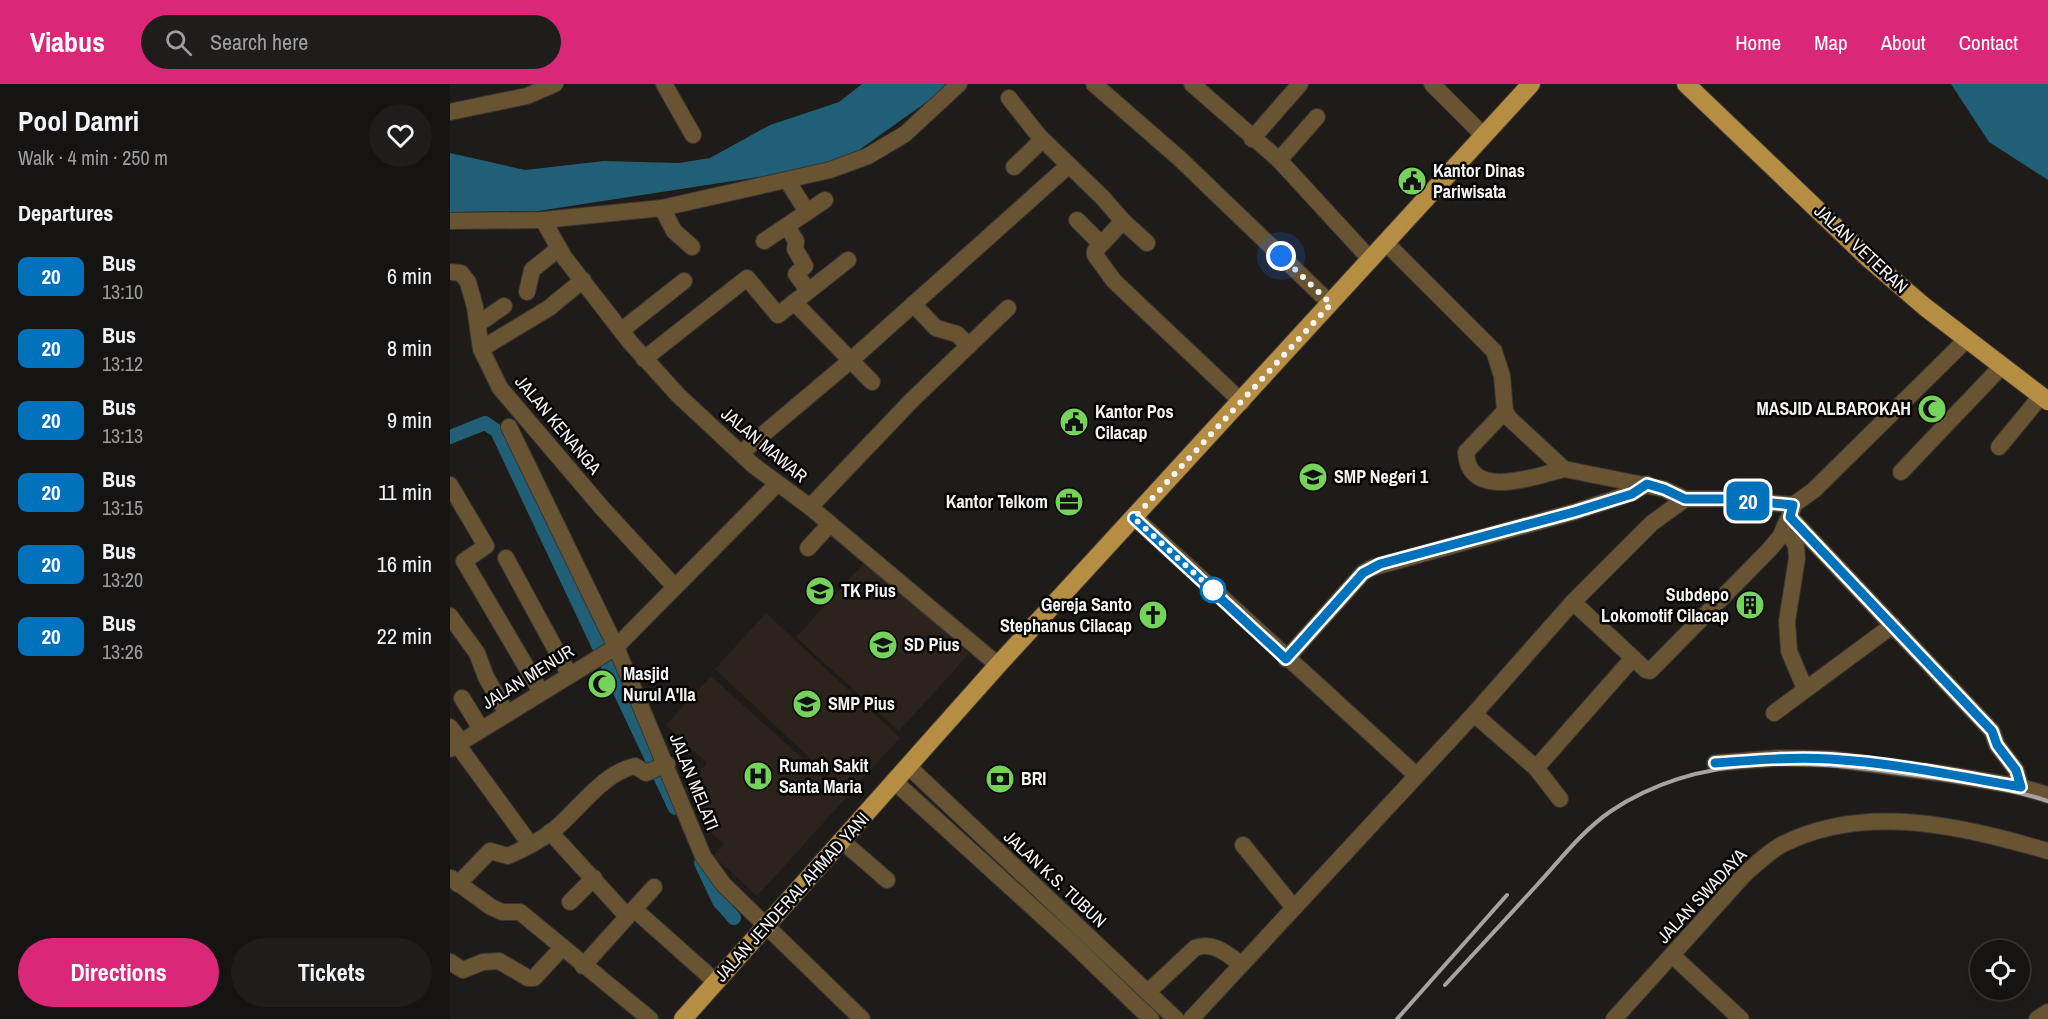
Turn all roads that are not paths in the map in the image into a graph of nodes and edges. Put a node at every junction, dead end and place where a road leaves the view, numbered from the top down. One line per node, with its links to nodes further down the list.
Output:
1 (555, 84): 11 (street)
2 (664, 84): 13 (street)
3 (959, 84): 20 (street)
4 (1094, 84): 44 (street)
5 (1192, 84): 15 (street)
6 (1300, 84): 15 (street)
7 (1432, 84): 14 (street)
8 (1531, 84): 14 (main road, JALAN JENDERAL AHMAD YANI)
9 (1686, 84): 49 (main road, JALAN VETERAN)
10 (1010, 98): 16 (street)
11 (450, 112)
12 (1317, 117): 17 (street)
13 (693, 135)
14 (1483, 135): 31 (main road, JALAN JENDERAL AHMAD YANI)
15 (1252, 139): 17 (street)
16 (1042, 140): 18 (street); 19 (street)
17 (1279, 160): 36 (street)
18 (1069, 165): 27 (street); 43 (street)
19 (1014, 166)
20 (787, 180): 22 (street); 23 (street)
21 (825, 201): 23 (street)
22 (662, 207): 24 (street); 33 (street)
23 (807, 212): 28 (street)
24 (543, 220): 26 (street); 34 (street, JALAN MAWAR)
25 (1077, 220): 32 (street)
26 (450, 221)
27 (1123, 221): 30 (street); 32 (street)
28 (787, 226): 29 (street); 40 (street)
29 (764, 241)
30 (1147, 243)
31 (1386, 243): 36 (main road, JALAN JENDERAL AHMAD YANI); 58 (street)
32 (1101, 244): 57 (street)
33 (692, 247)
34 (558, 249): 38 (street, JALAN MAWAR); 41 (street)
35 (848, 260): 40 (street)
36 (1371, 260): 44 (main road, JALAN JENDERAL AHMAD YANI)
37 (450, 272): 47 (street, JALAN KENANGA)
38 (583, 280): 48 (street, JALAN MAWAR); 51 (street)
39 (684, 281): 48 (street)
40 (808, 290): 42 (street)
41 (527, 292)
42 (794, 302): 52 (street); 53 (street)
43 (913, 304): 50 (street); 53 (street)
44 (1331, 304): 57 (main road, JALAN JENDERAL AHMAD YANI)
45 (504, 306): 47 (street)
46 (1008, 308): 50 (street)
47 (478, 324): 51 (street, JALAN KENANGA)
48 (622, 330): 52 (street, JALAN MAWAR)
49 (1967, 339): 54 (main road, JALAN VETERAN); 69 (street)
50 (969, 346): 68 (street)
51 (480, 349): 75 (street, JALAN KENANGA)
52 (644, 359): 61 (street, JALAN MAWAR)
53 (850, 361): 55 (street); 61 (street)
54 (2001, 367): 56 (main road, JALAN VETERAN); 63 (street)
55 (873, 382)
56 (2044, 399): 60 (street)
57 (1242, 402): 70 (main road, JALAN JENDERAL AHMAD YANI)
58 (1505, 411): 62 (street); 62 (street)
59 (509, 427): 79 (street, JALAN MELATI)
60 (1999, 447)
61 (741, 453): 64 (street, JALAN MAWAR)
62 (1564, 469): 65 (street)
63 (1901, 472)
64 (777, 484): 68 (street, JALAN MAWAR); 75 (street)
65 (1647, 484): 67 (street); 81 (street)
66 (450, 485): 74 (street)
67 (1685, 499): 69 (street); 76 (street)
68 (810, 507): 71 (street, JALAN MAWAR)
69 (1790, 517): 78 (street); 80 (street); 84 (street)
70 (1134, 518): 81 (street); 82 (main road, JALAN JENDERAL AHMAD YANI)
71 (830, 524): 72 (street); 82 (street, JALAN MAWAR)
72 (808, 548)
73 (506, 558): 83 (street)
74 (457, 564): 85 (street)
75 (675, 587): 79 (street)
76 (1573, 602): 80 (street); 89 (street)
77 (450, 616): 88 (street)
78 (1893, 626): 84 (street); 99 (street)
79 (614, 648): 83 (street, JALAN MENUR); 95 (street, JALAN MELATI)
80 (1633, 658): 96 (street)
81 (1286, 659): 97 (street)
82 (998, 665): 94 (main road, JALAN JENDERAL AHMAD YANI)
83 (569, 674): 85 (street, JALAN MENUR)
84 (1805, 689): 87 (street)
85 (541, 692): 88 (street, JALAN MENUR)
86 (462, 698): 91 (street)
87 (1774, 712)
88 (507, 714): 91 (street, JALAN MENUR)
89 (1474, 714): 96 (street); 97 (street)
90 (450, 727): 92 (street)
91 (481, 729): 92 (street, JALAN MENUR)
92 (456, 745): 104 (street)
93 (1715, 763): 99 (street)
94 (909, 767): 98 (main road, JALAN JENDERAL AHMAD YANI); 111 (street, JALAN K.S. TUBUN)
95 (657, 768): 102 (street); 115 (street, JALAN MELATI)
96 (1536, 768): 101 (street)
97 (1416, 775): 113 (street)
98 (895, 782): 103 (main road, JALAN JENDERAL AHMAD YANI); 111 (street, JALAN K.S. TUBUN)
99 (2021, 787): 100 (street)
100 (2048, 795)
101 (1560, 799)
102 (550, 832): 104 (street); 107 (street)
103 (841, 840): 108 (street); 115 (main road, JALAN JENDERAL AHMAD YANI)
104 (530, 844): 109 (street)
105 (1243, 845): 113 (street)
106 (2048, 851): 117 (street, JALAN SWADAYA)
107 (594, 878): 112 (street); 114 (street)
108 (887, 880)
109 (454, 884): 116 (street)
110 (654, 887): 114 (street)
111 (1027, 891): 122 (street, JALAN K.S. TUBUN); 127 (street, JALAN K.S. TUBUN)
112 (570, 902)
113 (1294, 908): 119 (street)
114 (631, 913): 120 (street); 121 (street)
115 (766, 926): 121 (main road, JALAN JENDERAL AHMAD YANI); 126 (street, JALAN MELATI)
116 (562, 948): 118 (street); 120 (street)
117 (1673, 956): 130 (street, JALAN SWADAYA); 131 (street)
118 (450, 962)
119 (1240, 964): 122 (street); 129 (street)
120 (583, 966): 124 (street)
121 (716, 982): 125 (main road, JALAN JENDERAL AHMAD YANI)
122 (1149, 991): 128 (street, JALAN K.S. TUBUN)
123 (2048, 1012): 132 (street)
124 (650, 1019)
125 (683, 1019)
126 (862, 1019)
127 (1151, 1019)
128 (1176, 1019)
129 (1191, 1019)
130 (1614, 1019)
131 (1741, 1019)
132 (2037, 1019)

